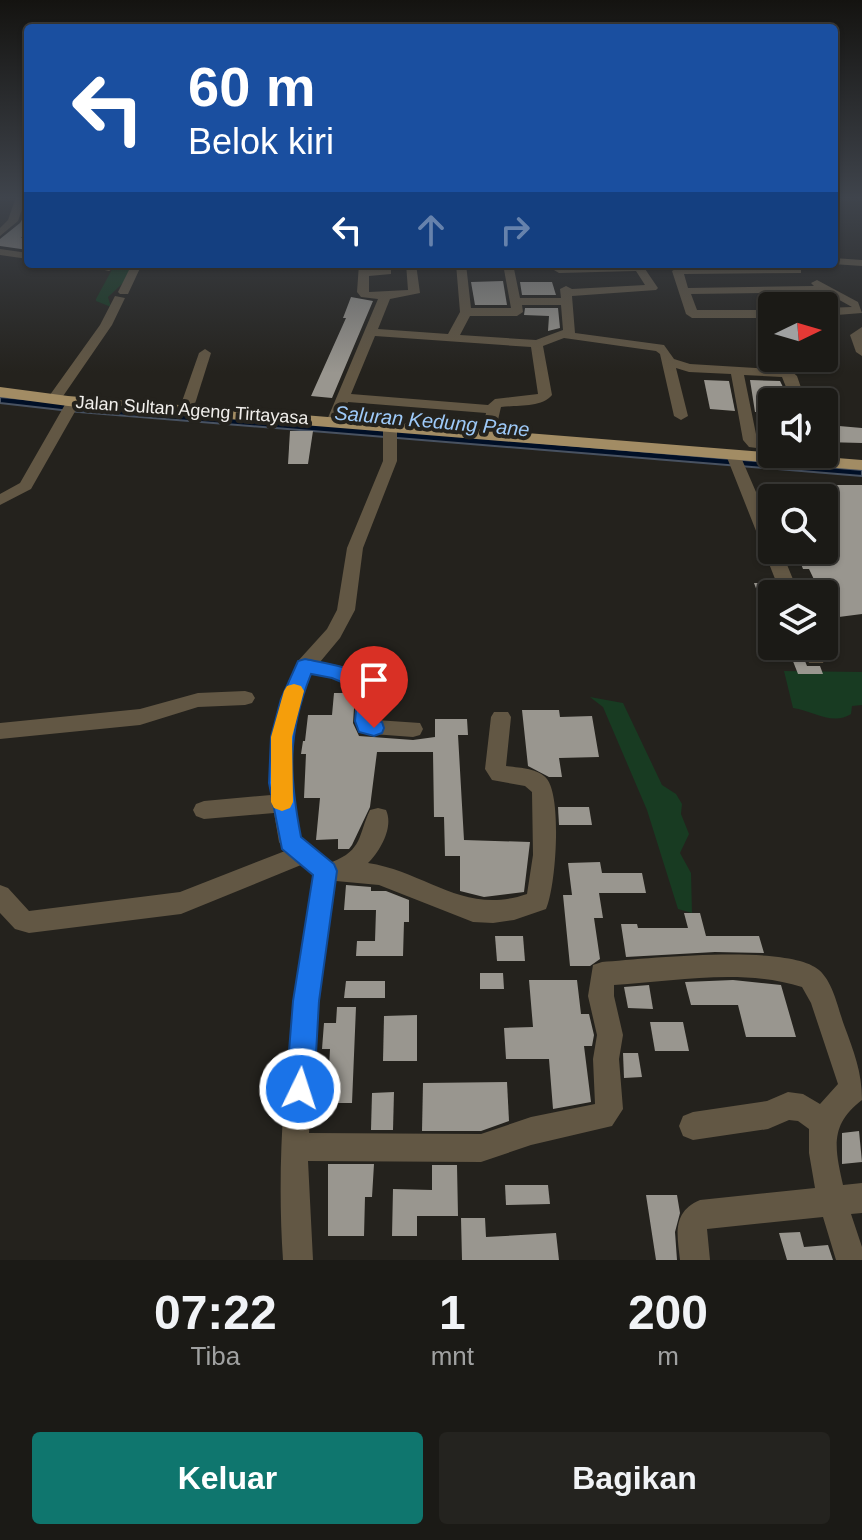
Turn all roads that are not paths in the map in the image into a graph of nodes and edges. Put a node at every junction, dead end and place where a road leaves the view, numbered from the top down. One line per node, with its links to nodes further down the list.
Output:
1 (838, 261): 2 (street)
2 (862, 263)
3 (135, 268): 35 (street)
4 (364, 268): 12 (street); 15 (street)
5 (411, 268): 15 (street)
6 (461, 268): 20 (street)
7 (509, 268): 17 (street)
8 (558, 268): 16 (street)
9 (639, 268): 16 (street)
10 (763, 268): 14 (street)
11 (794, 268): 13 (street)
12 (387, 272)
13 (827, 289): 14 (street); 18 (street)
14 (684, 291): 21 (street)
15 (385, 296): 23 (street)
16 (567, 297): 17 (street); 24 (street)
17 (517, 307): 20 (street); 26 (street)
18 (859, 307): 19 (street)
19 (838, 310)
20 (466, 312): 25 (street)
21 (758, 314)
22 (862, 331): 28 (street)
23 (371, 332): 25 (street); 34 (street)
24 (566, 335): 27 (street); 30 (street)
25 (452, 338): 26 (street)
26 (509, 341): 27 (street)
27 (537, 344): 37 (street)
28 (862, 352)
29 (205, 353): 38 (street)
30 (671, 362): 31 (street); 39 (street)
31 (737, 371): 32 (street); 43 (street)
32 (795, 388)
33 (0, 392): 35 (main road, Jalan Sultan Ageng Tirtayasa)
34 (345, 398): 37 (street); 40 (street)
35 (54, 399): 36 (main road, Jalan Sultan Ageng Tirtayasa)
36 (71, 406): 38 (main road, Jalan Sultan Ageng Tirtayasa); 48 (street)
37 (492, 409): 42 (street)
38 (186, 410): 40 (main road, Jalan Sultan Ageng Tirtayasa)
39 (681, 416)
40 (334, 420): 41 (main road, Jalan Sultan Ageng Tirtayasa)
41 (390, 432): 42 (main road, Jalan Sultan Ageng Tirtayasa); 50 (street)
42 (489, 434): 45 (main road, Jalan Sultan Ageng Tirtayasa)
43 (758, 444)
44 (758, 460): 45 (main road, Jalan Sultan Ageng Tirtayasa)
45 (736, 461): 49 (street)
46 (838, 461): 47 (main road, Jalan Sultan Ageng Tirtayasa)
47 (862, 465)
48 (0, 500)
49 (758, 515)
50 (305, 666): 53 (street); 55 (street)
51 (245, 698): 54 (street)
52 (501, 717): 59 (street)
53 (413, 729)
54 (0, 731)
55 (282, 803): 56 (street); 58 (street)
56 (204, 810)
57 (378, 817): 59 (street)
58 (302, 854): 59 (street); 60 (street)
59 (334, 871): 64 (street)
60 (0, 896)
61 (857, 1087): 62 (street); 64 (street)
62 (825, 1124): 63 (street); 66 (street)
63 (693, 1126)
64 (296, 1147): 67 (street)
65 (862, 1198): 66 (street)
66 (832, 1200): 68 (street); 69 (street)
67 (298, 1260)
68 (695, 1260)
69 (851, 1260)

